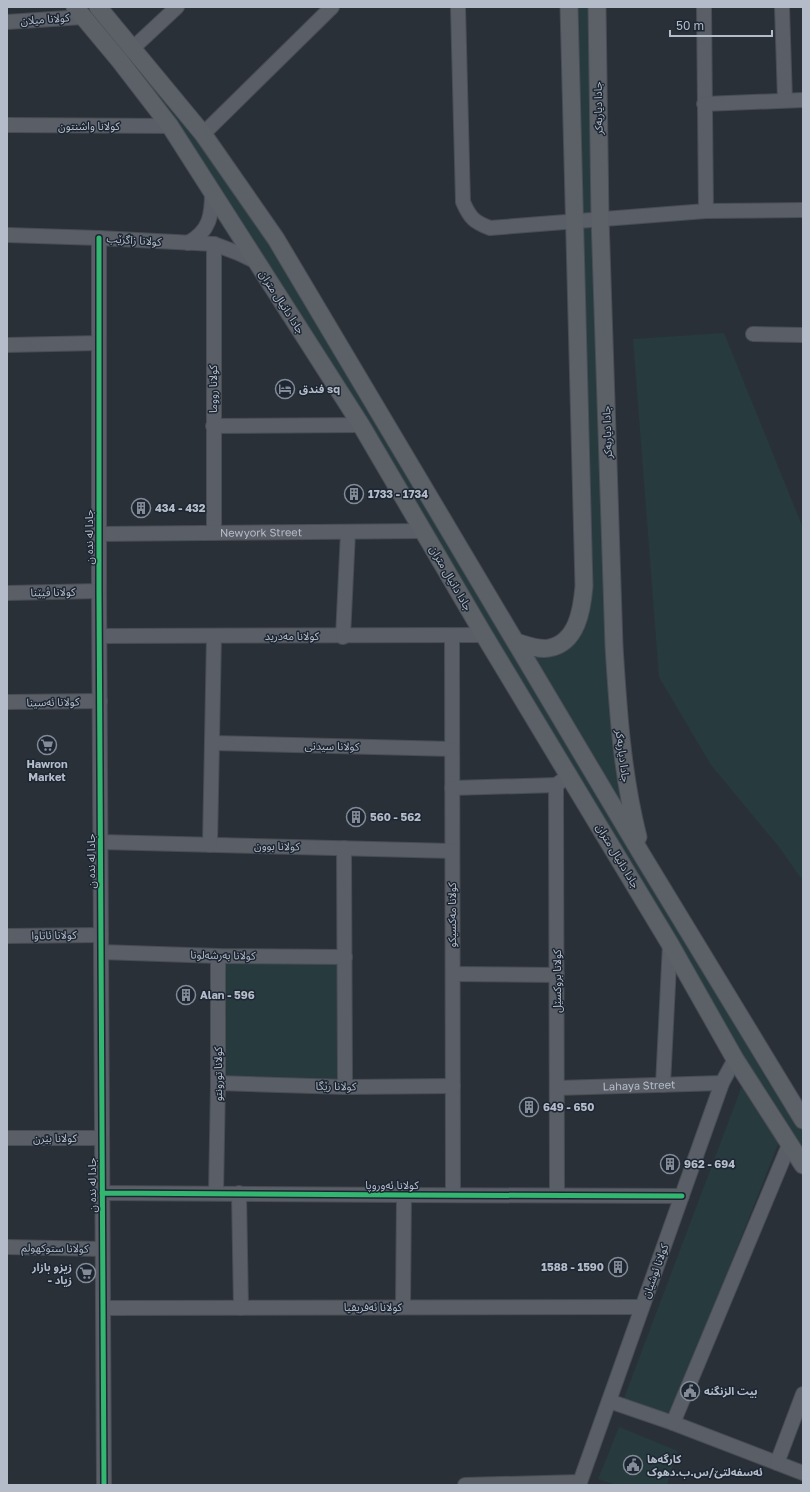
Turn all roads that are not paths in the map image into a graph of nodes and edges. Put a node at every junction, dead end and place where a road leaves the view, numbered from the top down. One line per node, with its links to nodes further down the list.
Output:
1 (98, 7): 11 (main road, جادا دانيال متران)
2 (177, 7): 11 (street)
3 (332, 7): 17 (street)
4 (458, 7): 22 (street)
5 (569, 7): 22 (main road)
6 (597, 7): 21 (main road, جادا دیاربه‌كر)
7 (704, 7): 14 (street)
8 (782, 7): 12 (street)
9 (79, 12): 10 (street, كولانا ميلان); 16 (main road, جادا دانيال متران)
10 (7, 22)
11 (133, 48): 17 (main road, جادا دانيال متران)
12 (785, 100): 13 (street); 14 (street)
13 (803, 100)
14 (704, 104): 20 (street)
15 (7, 125): 16 (street, كولانا واشنتون)
16 (170, 126): 18 (main road, جادا دانيال متران)
17 (203, 134): 45 (main road, جادا دانيال متران)
18 (212, 192): 25 (street); 27 (main road, جادا دانيال متران)
19 (803, 210): 20 (street)
20 (706, 211): 21 (street)
21 (600, 218): 22 (street); 56 (main road, جادا دیاربه‌كر)
22 (576, 220): 45 (main road)
23 (7, 236): 24 (street, كولانا زاگرێب)
24 (98, 238): 25 (street, كولانا زاگرێب); 30 (street, جادا له نده ن)
25 (188, 243): 26 (street, كولانا زاگرێب)
26 (214, 244): 27 (street, كولانا زاگرێب); 33 (street, كولانا رووما)
27 (257, 262): 32 (main road, جادا دانيال متران)
28 (753, 334): 29 (street)
29 (803, 335)
30 (99, 342): 31 (street); 37 (street, جادا له نده ن)
31 (7, 345)
32 (361, 425): 33 (street); 34 (main road, جادا دانيال متران)
33 (214, 426): 36 (street, كولانا رووما)
34 (423, 531): 35 (street, Newyork Street); 40 (main road, جادا دانيال متران)
35 (348, 532): 36 (street, Newyork Street); 43 (street)
36 (214, 533): 37 (street, Newyork Street)
37 (99, 534): 38 (street, جادا له نده ن)
38 (99, 591): 39 (street, كولانا ڤیێنا); 41 (street, جادا له نده ن)
39 (7, 593)
40 (484, 635): 44 (street, كولانا مه‌درید); 50 (main road, جادا دانيال متران)
41 (100, 636): 42 (street, كولانا مه‌درید); 46 (street, جادا له نده ن)
42 (214, 636): 43 (street, كولانا مه‌درید); 48 (street)
43 (344, 636): 44 (street, كولانا مه‌درید)
44 (452, 636): 49 (street, كولانا مەکسیکو)
45 (516, 642): 56 (main road, جادا دانيال متران)
46 (100, 701): 47 (street, كولانا ئەسینا); 52 (street, جادا له نده ن)
47 (7, 702)
48 (212, 743): 49 (street, كولانا سيدنى); 53 (street)
49 (452, 749): 51 (street, كولانا مەکسیکو)
50 (563, 780): 51 (street); 59 (main road, جادا دانيال متران); 64 (street, كولانا بروکسێل)
51 (452, 788): 55 (street, كولانا مەکسیکو)
52 (101, 842): 53 (street, كولانا بوون); 57 (street, جادا له نده ن)
53 (210, 845): 54 (street, كولانا بوون)
54 (344, 848): 55 (street, كولانا بوون); 62 (street)
55 (452, 850): 63 (street, كولانا مەکسیکو)
56 (642, 855): 72 (main road, جادا دانيال متران)
57 (101, 935): 58 (street, كولانا ئاتاوا); 60 (street, جادا له نده ن)
58 (7, 936)
59 (670, 944): 65 (main road, جادا دانيال متران); 68 (street)
60 (101, 952): 61 (street, كولانا به‌رشه‌لونا); 76 (street, جادا له نده ن)
61 (218, 956): 62 (street, كولانا به‌رشه‌لونا); 66 (street, كولانا تورونتو)
62 (345, 957): 70 (street)
63 (453, 974): 64 (street); 69 (street, كولانا مەکسیکو)
64 (557, 975): 71 (street, كولانا بروکسێل)
65 (735, 1059): 67 (street, كولانا ئوشيان); 73 (main road, جادا دانيال متران)
66 (218, 1083): 70 (street, كولانا رێگا); 80 (street, كولانا تورونتو)
67 (722, 1083): 68 (street, Lahaya Street); 85 (street, كولانا ئوشيان)
68 (663, 1085): 71 (street, Lahaya Street)
69 (453, 1086): 70 (street, كولانا رێگا); 82 (street, كولانا مەکسیکو)
70 (345, 1087)
71 (557, 1088): 84 (street, كولانا بروکسێل)
72 (784, 1088): 73 (main road); 74 (main road, جادا دانيال متران)
73 (762, 1102): 77 (main road, جادا دانيال متران)
74 (803, 1120)
75 (7, 1138): 76 (street, كولانا بێرن)
76 (102, 1138): 79 (street, جادا له نده ن)
77 (789, 1145): 78 (main road, جادا دانيال متران); 94 (street)
78 (803, 1165)
79 (102, 1192): 80 (street, كولانا ئه‌وروپا); 87 (street, جادا له نده ن)
80 (216, 1193): 81 (street, كولانا ئه‌وروپا)
81 (239, 1193): 83 (street, كولانا ئه‌وروپا); 91 (street)
82 (453, 1194): 83 (street, كولانا ئه‌وروپا); 84 (street, كولانا ئه‌وروپا)
83 (404, 1195): 88 (street)
84 (557, 1195): 85 (street, كولانا ئه‌وروپا)
85 (682, 1196): 89 (street, كولانا ئوشيان)
86 (7, 1247): 87 (street, كولانا ستوكهولم)
87 (102, 1249): 90 (street, جادا له نده ن)
88 (404, 1307): 89 (street, كولانا ئه‌فریقیا); 91 (street, كولانا ئه‌فریقیا)
89 (642, 1307): 93 (street, كولانا ئوشيان)
90 (103, 1308): 91 (street, كولانا ئه‌فریقیا); 98 (street, جادا له نده ن)
91 (241, 1308)
92 (803, 1394): 95 (street)
93 (609, 1401): 94 (street); 97 (street, كولانا ئوشيان)
94 (673, 1423): 95 (street)
95 (777, 1463): 96 (street)
96 (803, 1473)
97 (580, 1483): 99 (street)
98 (104, 1485)
99 (465, 1485)

